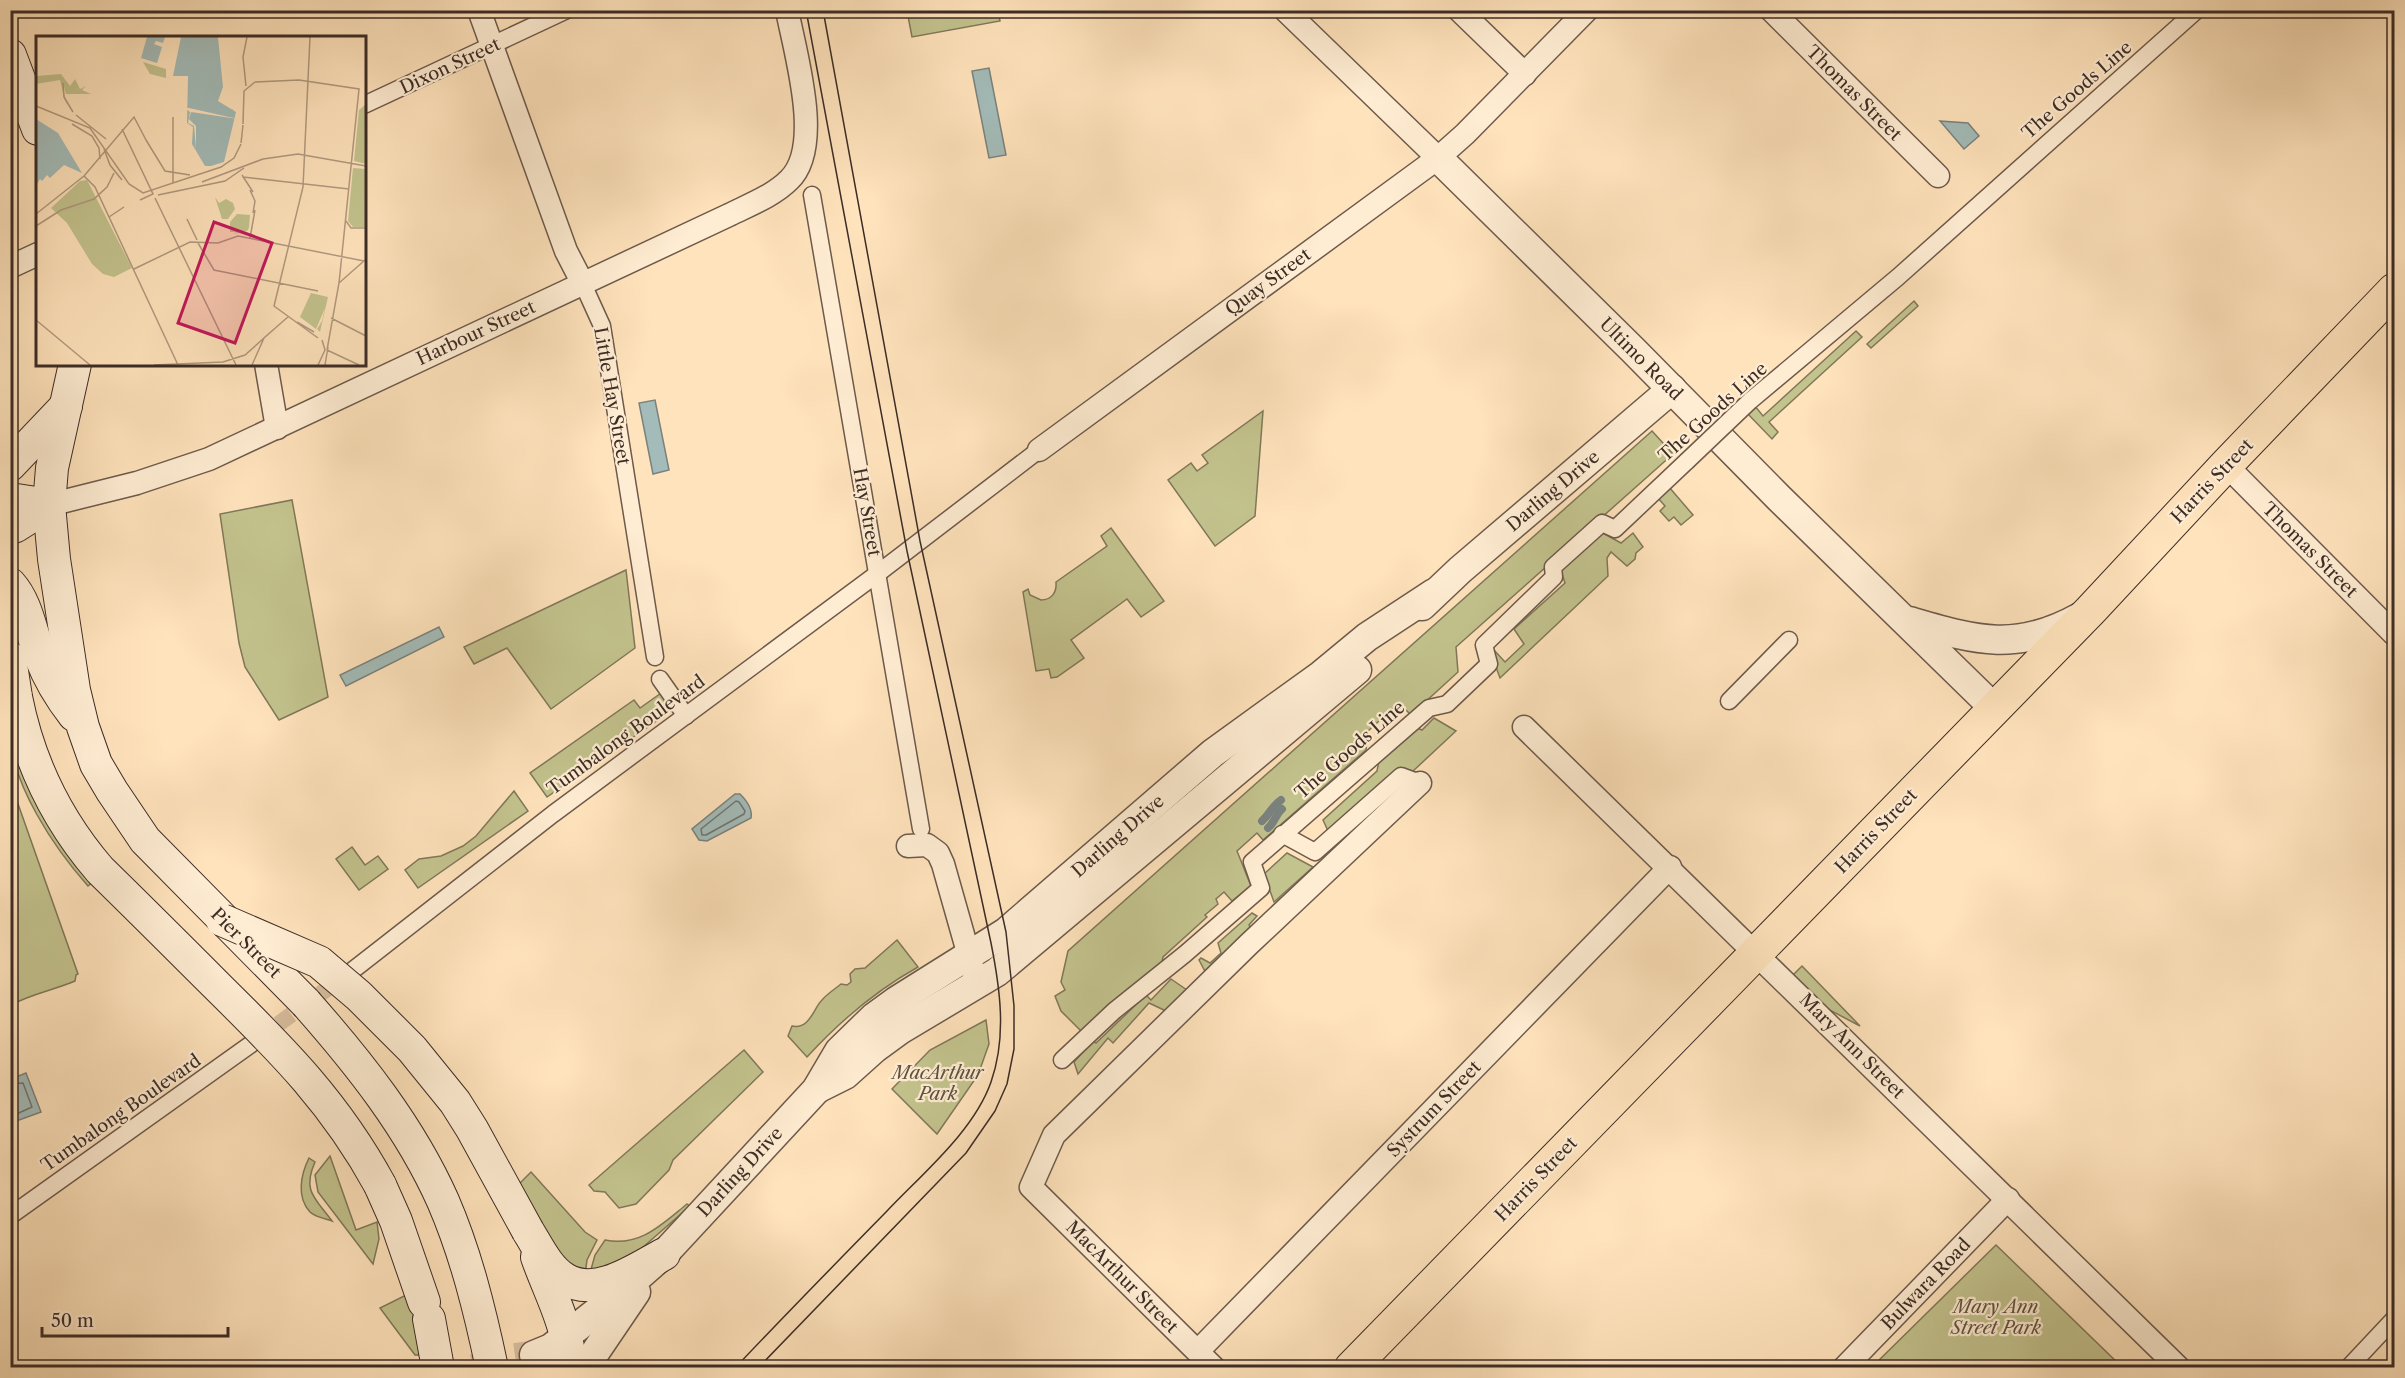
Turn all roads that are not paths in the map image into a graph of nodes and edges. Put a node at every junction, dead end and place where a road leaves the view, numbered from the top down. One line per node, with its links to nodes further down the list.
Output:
1 (479, 10): 9 (street, Little Hay Street)
2 (567, 10): 9 (street, Dixon Street)
3 (787, 10): 19 (street, Harbour Street)
4 (1285, 10): 14 (street, Ultimo Road)
5 (1460, 10): 11 (street)
6 (1587, 10): 11 (street, Quay Street)
7 (1771, 10): 15 (street, Thomas Street)
8 (2197, 10): 49 (street, The Goods Line, bridge)
9 (492, 46): 12 (street, Dixon Street); 19 (street, Little Hay Street)
10 (10, 55): 13 (main road)
11 (1525, 74): 14 (street, Quay Street)
12 (366, 104)
13 (36, 124)
14 (1438, 158): 23 (street, Ultimo Road); 26 (street, Quay Street)
15 (1938, 176)
16 (812, 195): 33 (street, Hay Street)
17 (36, 255): 18 (street)
18 (10, 267)
19 (582, 282): 25 (street, Harbour Street); 40 (street, Little Hay Street)
20 (2394, 290): 28 (main road, Harris Street)
21 (75, 366): 24 (main road, Pier Street)
22 (266, 366): 25 (street)
23 (1672, 389): 35 (street, Darling Drive); 37 (street, Ultimo Road)
24 (67, 405): 27 (main road); 30 (main road, Pier Street)
25 (277, 428): 30 (street, Harbour Street)
26 (1039, 450): 32 (street, Quay Street)
27 (10, 465)
28 (2226, 465): 36 (main road, Harris Street); 38 (street, Thomas Street)
29 (10, 499): 30 (main road, Harbour Street)
30 (49, 505): 31 (main road, Harbour Street); 43 (main road, Pier Street)
31 (10, 528)
32 (930, 532): 33 (street, Tumbalong Boulevard)
33 (877, 574): 46 (street, Tumbalong Boulevard); 50 (street, Hay Street)
34 (10, 584): 43 (main road)
35 (1434, 593): 54 (street, Darling Drive); 56 (street, Darling Drive)
36 (2090, 611): 37 (street); 45 (main road, Harris Street)
37 (1904, 619): 45 (street, Ultimo Road)
38 (2394, 634)
39 (1789, 640): 44 (street)
40 (655, 657)
41 (10, 658): 67 (main road, bridge)
42 (660, 679): 46 (street)
43 (66, 691): 52 (main road, Pier Street)
44 (1729, 701)
45 (1995, 709): 53 (main road, Harris Street)
46 (686, 716): 55 (street, Tumbalong Boulevard)
47 (1524, 727): 51 (street, Mary Ann Street)
48 (1420, 783): 49 (street); 66 (street, MacArthur Street)
49 (1282, 834): 58 (street, The Goods Line)
50 (915, 838): 54 (street)
51 (1670, 867): 53 (street, Mary Ann Street); 66 (street, Systrum Street)
52 (222, 920): 62 (main road, bridge); 68 (main road, Pier Street, bridge)
53 (1757, 953): 60 (street, Mary Ann Street); 73 (main road, Harris Street)
54 (969, 956): 56 (street); 59 (street, Darling Drive)
55 (348, 974)
56 (977, 984): 59 (street, Darling Drive)
57 (254, 1042): 61 (street, Tumbalong Boulevard)
58 (1062, 1060)
59 (816, 1090): 63 (street, Darling Drive)
60 (2008, 1200): 74 (street, Bulwara Road); 75 (street, Mary Ann Street)
61 (10, 1216)
62 (528, 1231): 63 (main road); 65 (main road)
63 (664, 1254): 65 (street, Darling Drive); 71 (street, Darling Drive)
64 (2394, 1319): 76 (street)
65 (565, 1336): 69 (street, Darling Drive); 70 (main road)
66 (1198, 1352): 72 (street, MacArthur Street)
67 (438, 1368)
68 (492, 1368)
69 (560, 1368)
70 (569, 1368)
71 (588, 1368)
72 (1214, 1368)
73 (1351, 1368)
74 (1844, 1368)
75 (2179, 1368)
76 (2348, 1368)

